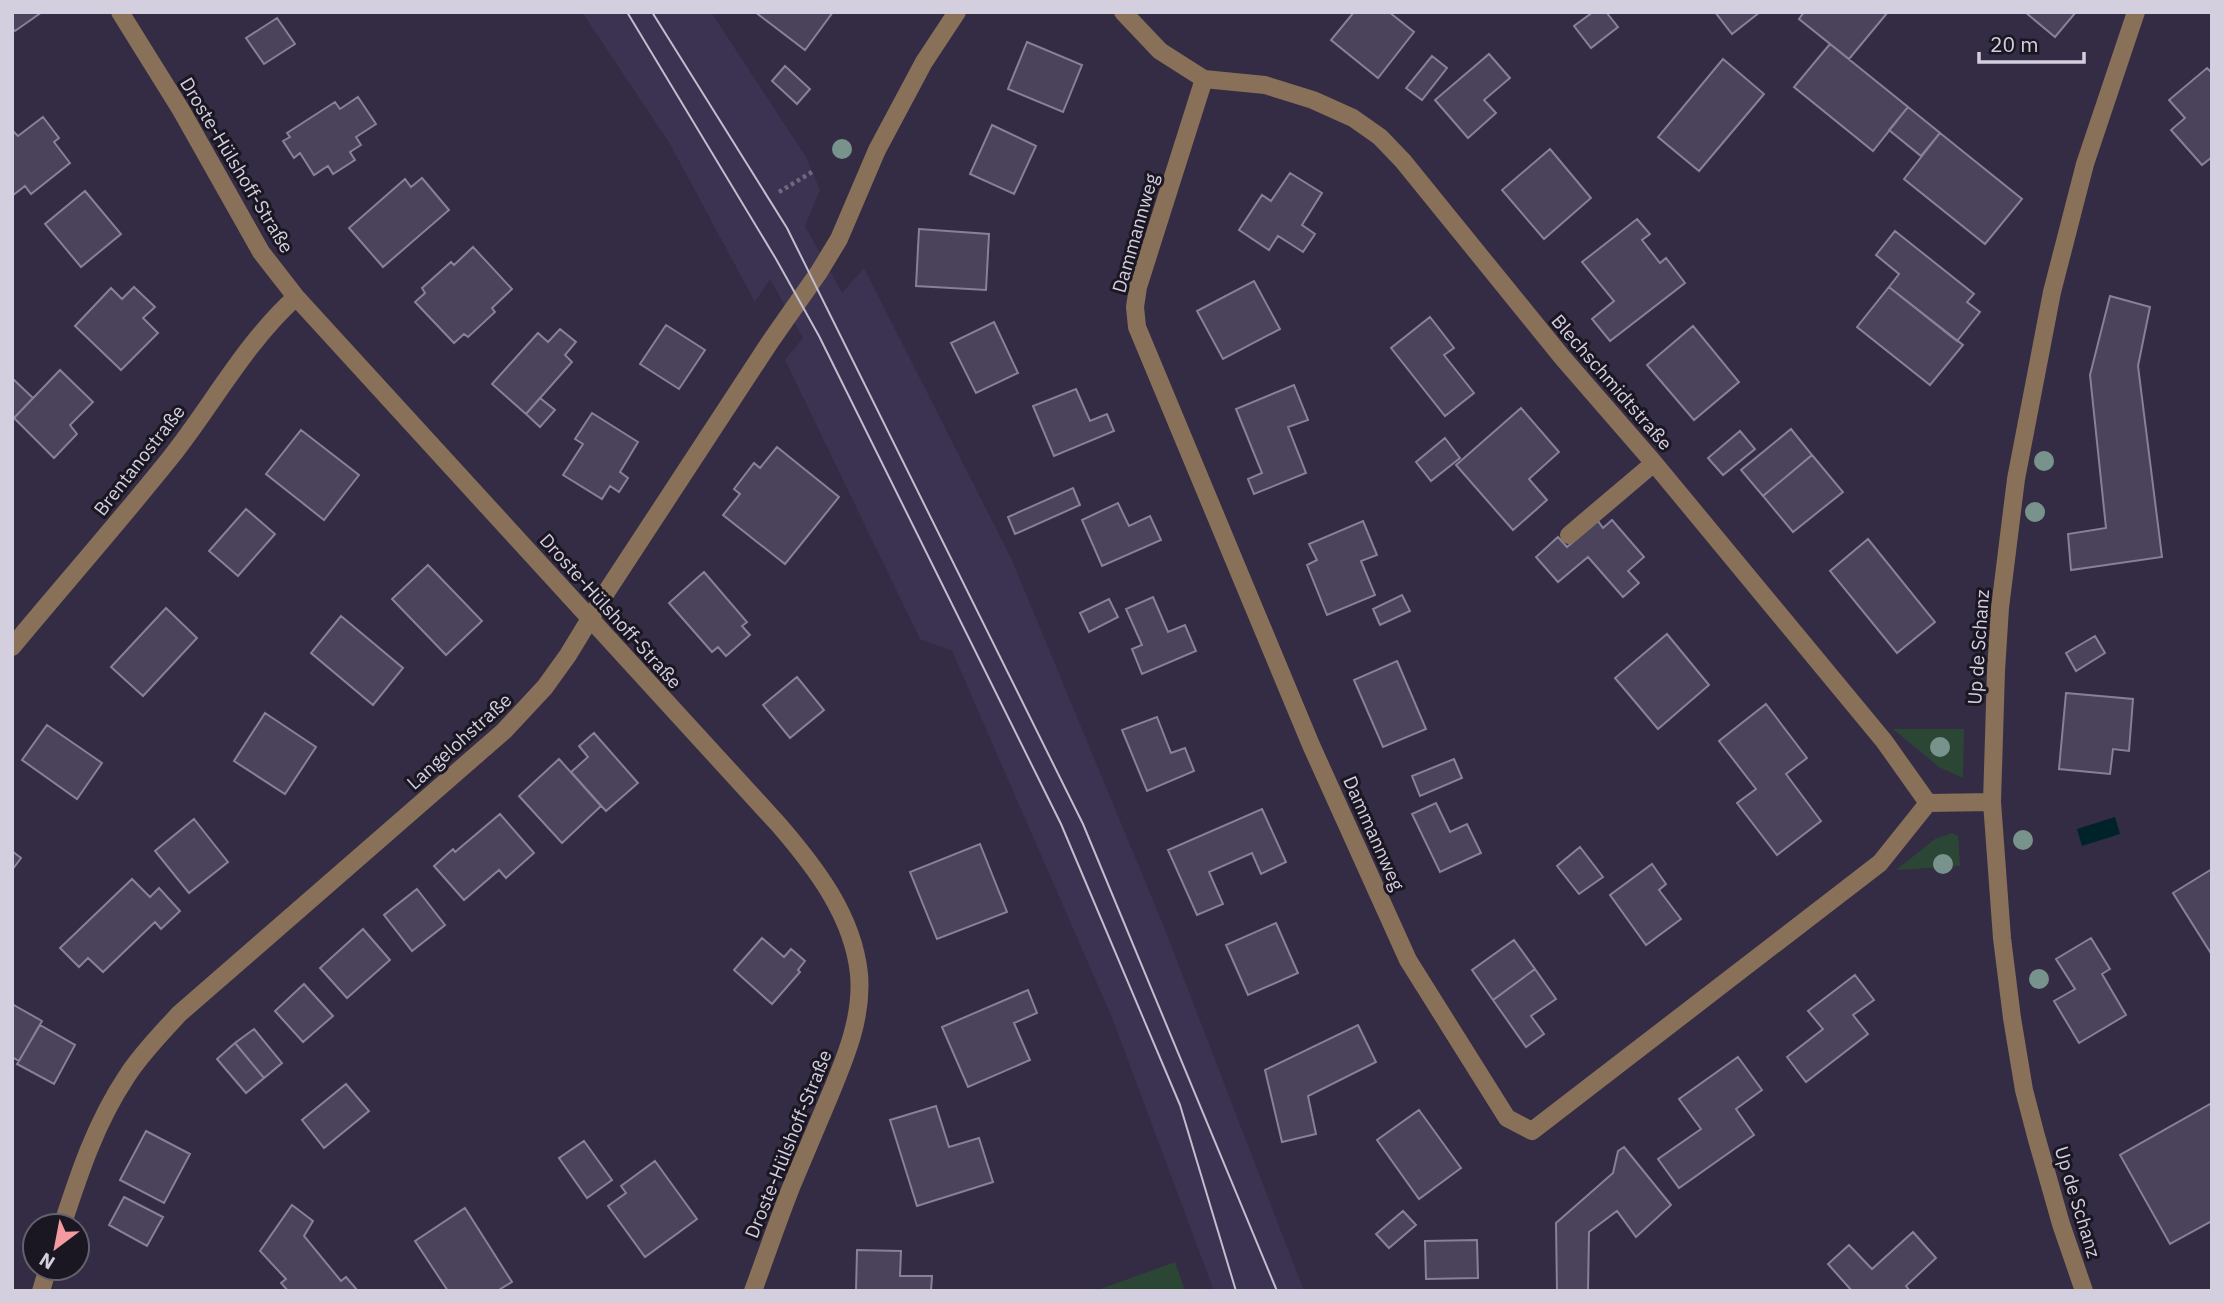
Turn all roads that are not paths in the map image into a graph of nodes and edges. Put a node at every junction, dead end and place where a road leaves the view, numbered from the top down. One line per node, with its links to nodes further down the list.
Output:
1 (120, 12): 6 (street, Droste-Hülshoff-Straße)
2 (957, 12): 9 (street, Langelohstraße)
3 (1123, 12): 5 (street)
4 (2136, 12): 11 (street, Up de Schanz)
5 (1204, 79): 7 (street, Blechschmidtstraße); 12 (street, Dammannweg)
6 (296, 297): 9 (street, Droste-Hülshoff-Straße); 10 (street, Brentanostraße)
7 (1654, 463): 8 (street); 12 (street, Blechschmidtstraße)
8 (1569, 535)
9 (590, 619): 13 (street, Langelohstraße); 14 (street, Droste-Hülshoff-Straße)
10 (12, 647)
11 (1992, 802): 12 (street); 15 (street, Up de Schanz)
12 (1928, 803)
13 (67, 1212)
14 (753, 1291)
15 (2084, 1291)

